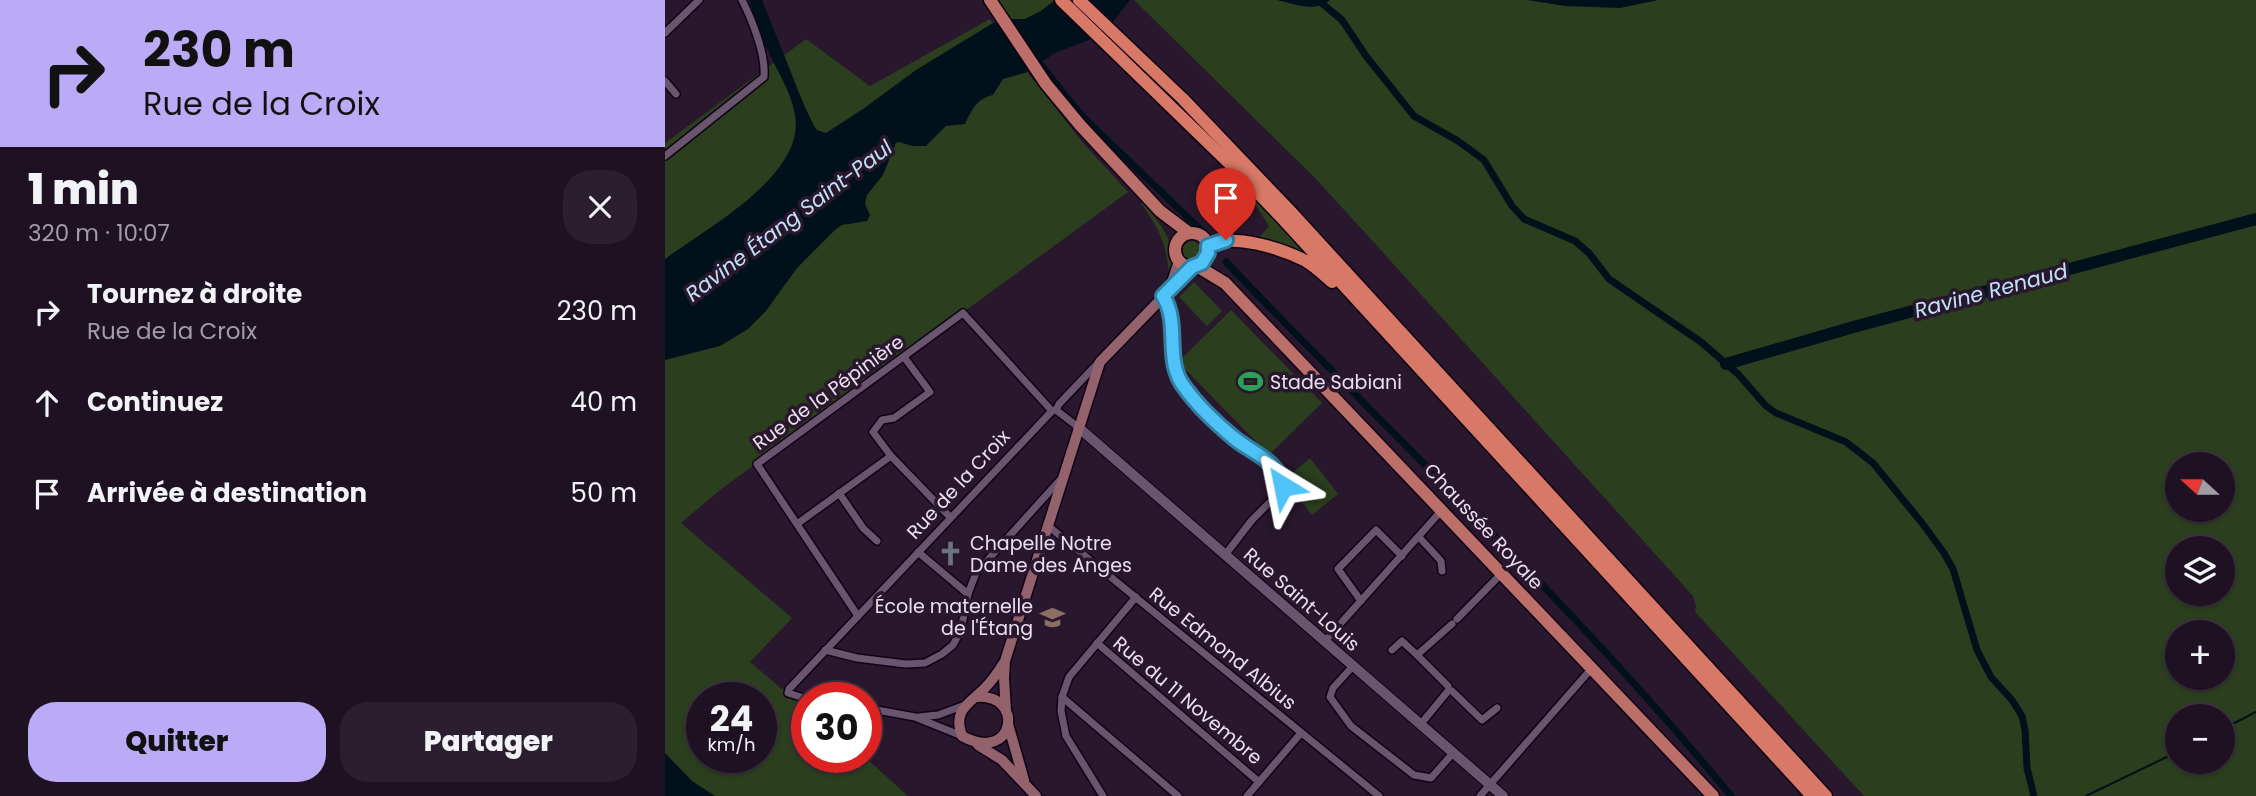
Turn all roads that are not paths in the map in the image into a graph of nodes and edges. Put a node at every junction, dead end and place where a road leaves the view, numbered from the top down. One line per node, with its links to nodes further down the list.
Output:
1 (699, 0): 6 (street)
2 (742, 0): 10 (street)
3 (1061, 0): 7 (highway)
4 (1079, 0): 7 (highway)
5 (991, 1): 11 (main road)
6 (665, 33)
7 (1113, 41): 19 (highway); 77 (highway)
8 (665, 81): 9 (street)
9 (676, 94)
10 (665, 156)
11 (1160, 211): 12 (main road); 13 (main road)
12 (1189, 233): 13 (main road); 14 (main road)
13 (1176, 243): 15 (main road)
14 (1208, 250): 16 (main road); 17 (main road, Chaussée Royale); 19 (highway)
15 (1179, 261): 16 (main road); 18 (main road, Rue de la Croix)
16 (1195, 266): 17 (main road, Chaussée Royale); 18 (main road, Rue de la Croix)
17 (1225, 283): 27 (main road, Chaussée Royale)
18 (1167, 292): 21 (main road, Rue de la Croix); 34 (street)
19 (1367, 313): 76 (highway)
20 (904, 356): 22 (street, Rue de la Pépinière); 24 (street); 30 (street, Rue de la Pépinière)
21 (1100, 362): 22 (street, Rue de la Croix); 23 (main road)
22 (1054, 410): 23 (street); 28 (street, Rue de la Croix)
23 (1078, 427): 25 (main road); 34 (street, Rue Saint-Louis)
24 (891, 456): 26 (street); 28 (street)
25 (1061, 479): 29 (main road); 38 (street)
26 (839, 493): 30 (street); 32 (street)
27 (1443, 510): 31 (street); 37 (main road, Chaussée Royale)
28 (950, 517): 33 (street, Rue de la Croix)
29 (1047, 521): 39 (street, Rue Edmond Albius); 47 (main road)
30 (797, 524): 41 (street, Rue de la Pépinière)
31 (1419, 537): 35 (street); 36 (street)
32 (877, 541)
33 (918, 552): 38 (street); 41 (street, Rue de la Croix)
34 (1225, 555): 42 (street, Rue Saint-Louis)
35 (1402, 555): 40 (street); 40 (street)
36 (1443, 570)
37 (1502, 573): 46 (street); 49 (main road, Chaussée Royale)
38 (968, 594): 44 (street)
39 (1136, 597): 43 (street); 61 (street, Rue Edmond Albius)
40 (1361, 601): 42 (street)
41 (858, 616): 44 (street, Rue de la Croix)
42 (1324, 642): 48 (street, Rue Saint-Louis)
43 (1097, 643): 53 (street); 66 (street, Rue du 11 Novembre)
44 (825, 650): 50 (street, Rue de la Croix)
45 (1392, 650): 46 (street)
46 (1417, 655): 51 (street)
47 (1005, 661): 52 (main road); 57 (main road)
48 (1353, 667): 60 (street, Rue Saint-Louis); 64 (street)
49 (1592, 668): 67 (street); 75 (main road, Chaussée Royale)
50 (795, 682)
51 (1449, 689): 55 (street); 60 (street)
52 (976, 697): 54 (main road); 57 (main road)
53 (1062, 697): 69 (street); 70 (street)
54 (965, 705): 58 (street); 62 (main road)
55 (1497, 708)
56 (882, 711): 58 (street)
57 (1006, 711): 59 (main road)
58 (915, 717): 62 (street)
59 (1008, 724): 63 (main road); 65 (main road)
60 (1420, 725): 64 (street, Rue Saint-Louis)
61 (1301, 733): 66 (street); 72 (street, Rue Edmond Albius)
62 (963, 736): 63 (main road)
63 (975, 743): 65 (main road)
64 (1453, 753): 67 (street, Rue Saint-Louis)
65 (1024, 782): 68 (main road)
66 (1259, 782): 71 (street)
67 (1490, 784): 73 (street); 74 (street, Rue Saint-Louis)
68 (1036, 796)
69 (1103, 796)
70 (1178, 796)
71 (1247, 796)
72 (1379, 796)
73 (1480, 796)
74 (1503, 796)
75 (1713, 796)
76 (1812, 796)
77 (1826, 796)

